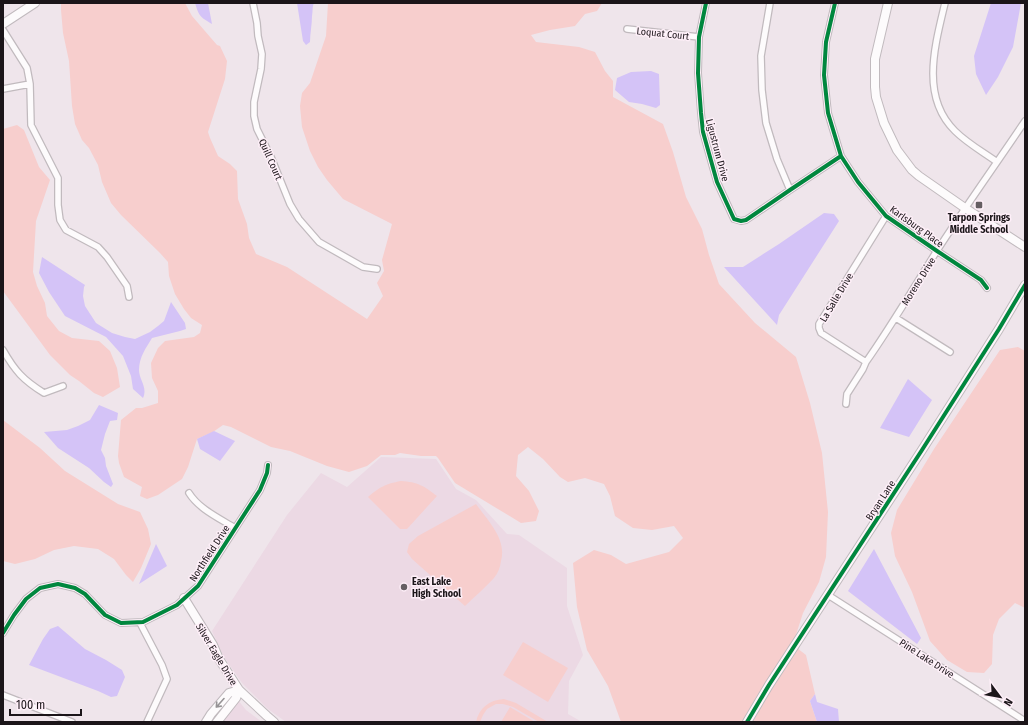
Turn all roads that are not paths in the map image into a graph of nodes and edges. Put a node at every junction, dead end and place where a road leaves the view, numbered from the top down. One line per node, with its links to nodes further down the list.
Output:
1 (35, 3): 8 (street)
2 (253, 3): 22 (street, Quill Court)
3 (706, 3): 11 (street, Ligustrum Drive)
4 (770, 3): 17 (street)
5 (835, 3): 15 (street, Karlsburg Place)
6 (888, 3): 18 (street)
7 (945, 3): 16 (street)
8 (3, 24)
9 (627, 29): 11 (street, Loquat Court)
10 (3, 30): 12 (street)
11 (699, 37): 17 (street, Ligustrum Drive)
12 (30, 84): 13 (street); 25 (street)
13 (3, 89)
14 (1025, 121): 16 (street, Moreno Drive)
15 (842, 156): 17 (street, Ligustrum Drive); 19 (street, Karlsburg Place)
16 (997, 162): 18 (street, Moreno Drive)
17 (790, 190)
18 (965, 208): 20 (street); 21 (street, Moreno Drive)
19 (886, 216): 21 (street, Karlsburg Place); 29 (street, La Salle Drive)
20 (1025, 247)
21 (937, 251): 24 (street, Karlsburg Place); 26 (street, Moreno Drive)
22 (377, 269)
23 (1025, 285): 35 (street, Bryan Lane)
24 (987, 288)
25 (129, 297)
26 (896, 318): 28 (street); 29 (street, Moreno Drive)
27 (3, 350): 30 (street)
28 (950, 352)
29 (866, 362): 31 (street)
30 (63, 386)
31 (846, 404)
32 (268, 466): 34 (street, Northfield Drive)
33 (189, 493): 34 (street)
34 (235, 528): 36 (street, Northfield Drive)
35 (828, 595): 41 (street, Pine Lake Drive); 47 (street, Bryan Lane)
36 (184, 598): 37 (street, Northfield Drive); 39 (street, Silver Eagle Drive)
37 (140, 623): 38 (street, Northfield Drive); 43 (street)
38 (3, 634)
39 (239, 690): 44 (street, one-way to 44); 45 (street); 46 (street, Silver Eagle Drive)
40 (3, 695): 42 (street)
41 (1025, 721)
42 (72, 722)
43 (146, 722)
44 (206, 722)
45 (217, 722)
46 (274, 722)
47 (747, 722)

